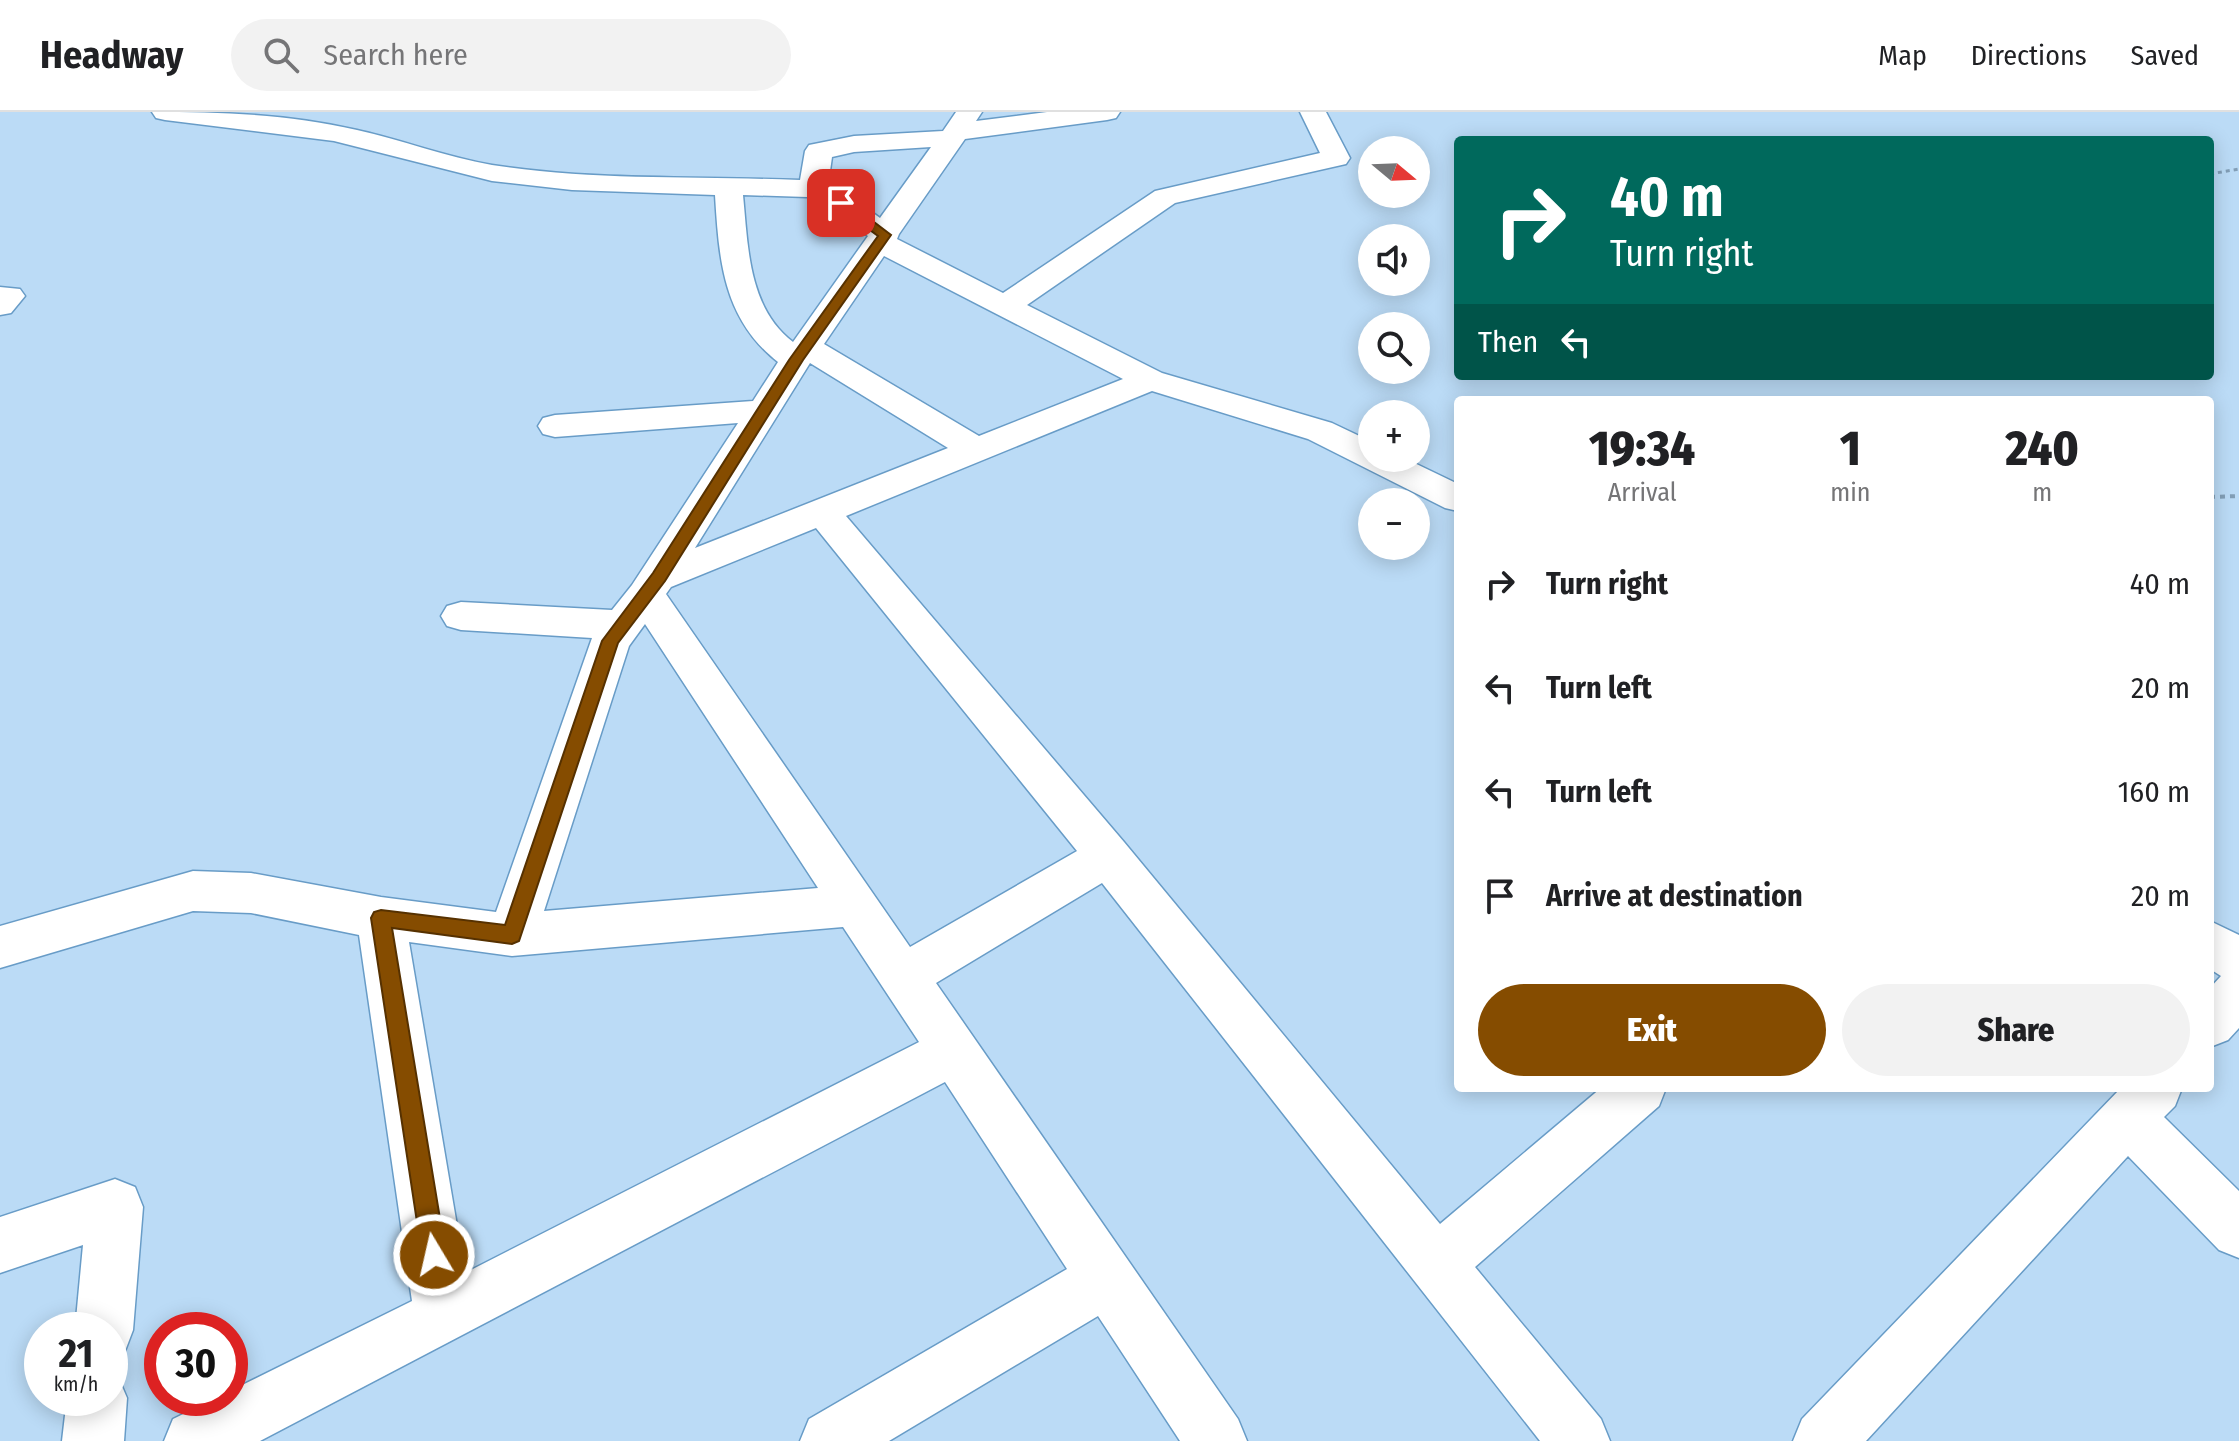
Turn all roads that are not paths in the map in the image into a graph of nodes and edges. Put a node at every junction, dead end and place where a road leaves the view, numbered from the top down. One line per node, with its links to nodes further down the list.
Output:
1 (165, 112): 5 (street)
2 (1107, 112): 4 (street)
3 (1313, 112): 10 (street)
4 (959, 127): 6 (street); 7 (street)
5 (728, 186): 6 (street); 11 (street)
6 (813, 189): 7 (street)
7 (882, 239): 10 (street); 11 (street)
8 (0, 296): 9 (street)
9 (0, 306)
10 (1005, 306): 12 (street)
11 (801, 353): 13 (street); 15 (street)
12 (1150, 380): 15 (street); 16 (street)
13 (763, 411): 14 (street); 20 (street)
14 (555, 426)
15 (975, 449): 19 (street)
16 (1358, 449)
17 (1404, 472): 18 (street)
18 (1454, 497)
19 (822, 511): 20 (street); 22 (street)
20 (643, 599): 21 (street); 23 (street); 25 (street)
21 (461, 616)
22 (1108, 856): 29 (street); 37 (street)
23 (853, 906): 25 (street); 29 (street)
24 (381, 918): 25 (street); 27 (street); 40 (street)
25 (512, 935)
26 (2214, 945): 28 (street)
27 (0, 947)
28 (2239, 961)
29 (902, 977): 32 (street)
30 (2239, 991): 31 (street)
31 (2214, 1019)
32 (953, 1051): 38 (street); 40 (street)
33 (1635, 1092): 37 (street)
34 (2142, 1104): 35 (street); 47 (street)
35 (2239, 1230)
36 (0, 1245): 39 (street)
37 (1435, 1265): 46 (street)
38 (1106, 1279): 44 (street); 45 (street)
39 (106, 1312)
40 (443, 1316): 43 (street)
41 (95, 1416): 42 (street)
42 (93, 1441)
43 (195, 1441)
44 (831, 1441)
45 (1216, 1441)
46 (1579, 1441)
47 (1824, 1441)

